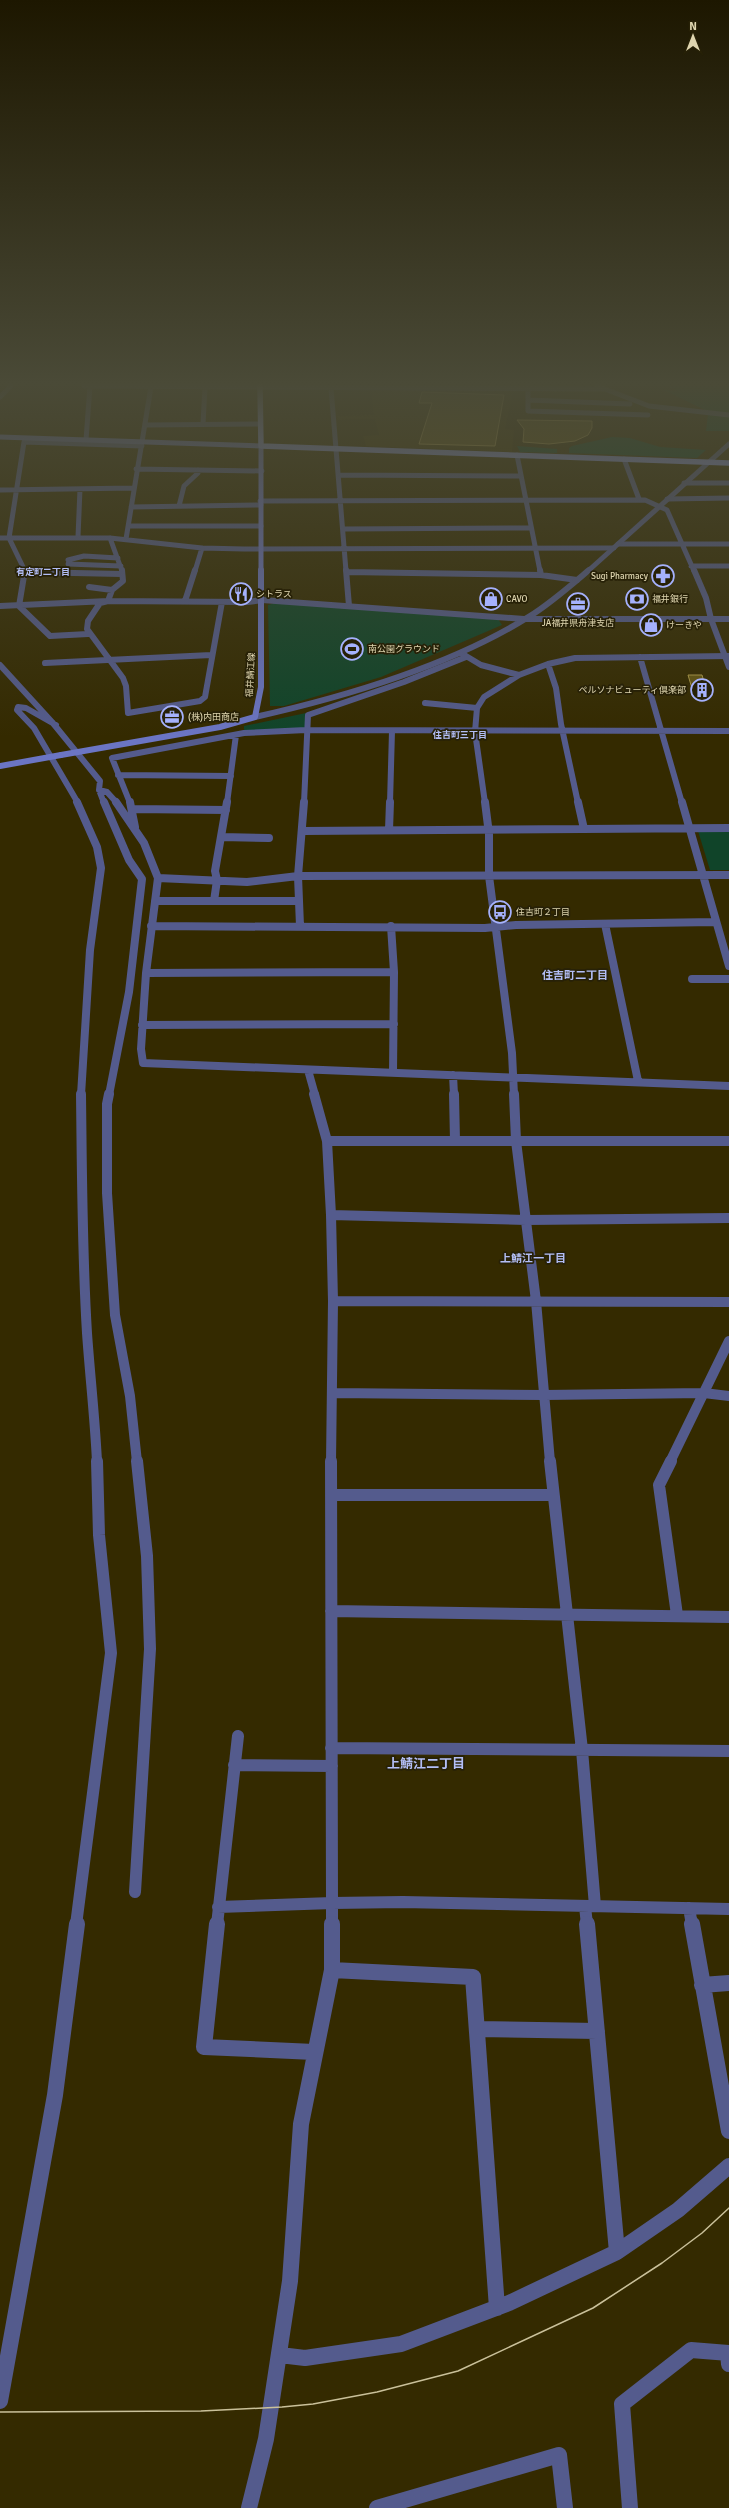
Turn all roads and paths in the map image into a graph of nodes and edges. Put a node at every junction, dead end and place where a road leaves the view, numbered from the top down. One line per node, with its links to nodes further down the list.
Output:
1 (14, 503): 19 (street)
2 (79, 503): 20 (street)
3 (131, 503): 13 (street)
4 (180, 503): 12 (street)
5 (259, 503): 12 (street)
6 (260, 503): 15 (main road, 福井鯖江線)
7 (341, 503): 17 (street)
8 (525, 503): 16 (street)
9 (653, 503): 11 (street)
10 (662, 503): 11 (street)
11 (660, 505): 24 (street); 25 (street)
12 (179, 506): 13 (street)
13 (131, 507): 14 (street)
14 (129, 526): 15 (street); 22 (street)
15 (261, 526): 28 (main road, 福井鯖江線)
16 (530, 528): 17 (street); 27 (street)
17 (344, 529): 29 (street)
18 (0, 538): 19 (street)
19 (9, 538): 20 (street); 36 (street)
20 (78, 538): 21 (street)
21 (110, 538): 22 (street); 31 (street)
22 (126, 539): 26 (street)
23 (729, 544): 24 (street)
24 (682, 545): 25 (street); 34 (street)
25 (616, 546): 27 (street); 40 (street)
26 (202, 548): 28 (street); 45 (street)
27 (535, 548): 29 (street); 39 (street)
28 (262, 549): 29 (street); 43 (main road, 福井鯖江線)
29 (345, 549): 37 (street)
30 (85, 550): 31 (street)
31 (113, 551): 32 (street)
32 (118, 558): 33 (street); 33 (street)
33 (121, 566): 38 (street)
34 (691, 566): 35 (street); 51 (street)
35 (729, 566)
36 (26, 572): 38 (street); 48 (street)
37 (347, 572): 39 (street); 49 (street)
38 (122, 574): 42 (street)
39 (541, 575): 40 (street)
40 (577, 580): 50 (street)
41 (89, 587): 42 (street)
42 (112, 590): 44 (street)
43 (262, 600): 46 (street); 49 (street); 67 (main road, 福井鯖江線)
44 (108, 601): 45 (street); 48 (street); 53 (street)
45 (185, 601): 46 (street)
46 (222, 602): 55 (street)
47 (0, 606): 48 (street)
48 (19, 606): 53 (street)
49 (349, 606): 50 (street)
50 (524, 619): 51 (street); 54 (street)
51 (711, 619): 52 (street); 56 (street)
52 (729, 619)
53 (88, 634): 59 (street)
54 (459, 652): 57 (street); 67 (street)
55 (210, 655): 59 (street); 59 (street)
56 (727, 656): 58 (street); 63 (street)
57 (466, 657): 64 (street); 69 (street)
58 (640, 657): 61 (street); 74 (street)
59 (110, 660): 60 (street)
60 (45, 663)
61 (548, 664): 64 (street); 70 (street)
62 (0, 665): 68 (street)
63 (729, 667)
64 (519, 675): 66 (street)
65 (425, 703): 66 (street)
66 (477, 708): 73 (street)
67 (255, 717): 76 (main road)
68 (56, 725): 76 (street); 165 (street)
69 (306, 730): 71 (street); 75 (street); 89 (street)
70 (564, 730): 73 (street); 74 (street); 85 (street)
71 (392, 731): 73 (street); 86 (street)
72 (729, 731): 74 (street)
73 (475, 732): 87 (street)
74 (661, 732): 83 (street)
75 (236, 735): 78 (street); 79 (street)
76 (78, 753): 77 (main road, bridge); 80 (street)
77 (0, 766)
78 (118, 775): 79 (street); 81 (street)
79 (231, 776): 82 (street)
80 (99, 790): 88 (street); 147 (street)
81 (133, 809): 82 (street); 88 (street)
82 (226, 810): 90 (street)
83 (690, 828): 84 (street); 85 (street); 92 (street)
84 (729, 828)
85 (584, 829): 87 (street)
86 (389, 830): 87 (street); 89 (street)
87 (487, 830): 95 (street)
88 (135, 831): 96 (street)
89 (303, 831): 94 (street)
90 (221, 837): 91 (street); 97 (street)
91 (269, 838)
92 (701, 875): 93 (street); 95 (street); 101 (street)
93 (729, 875)
94 (298, 876): 95 (street); 97 (street); 98 (street)
95 (489, 876): 106 (street)
96 (158, 878): 97 (street); 99 (street)
97 (217, 880): 100 (street)
98 (299, 900): 100 (street); 104 (street)
99 (155, 901): 100 (street); 103 (street)
100 (214, 901)
101 (715, 922): 102 (street); 107 (street)
102 (605, 924): 106 (street); 118 (street)
103 (151, 926): 104 (street); 109 (street)
104 (300, 926): 105 (street)
105 (391, 926): 106 (street); 108 (street)
106 (497, 926): 117 (street)
107 (729, 966)
108 (394, 972): 109 (street); 112 (street)
109 (146, 973): 113 (street)
110 (729, 978): 111 (street)
111 (692, 979)
112 (394, 1024): 113 (street); 115 (street)
113 (142, 1025): 114 (street)
114 (308, 1070): 115 (street); 120 (street)
115 (392, 1072): 116 (street)
116 (453, 1075): 117 (street); 121 (street)
117 (512, 1077): 118 (street); 122 (street)
118 (638, 1081): 119 (street)
119 (729, 1086)
120 (327, 1141): 121 (street); 124 (street)
121 (455, 1141): 122 (street)
122 (516, 1141): 123 (street); 126 (street)
123 (729, 1141)
124 (331, 1215): 126 (street); 127 (street)
125 (729, 1218): 126 (street)
126 (526, 1220): 128 (street)
127 (333, 1301): 128 (street); 131 (street)
128 (536, 1301): 129 (street); 133 (street)
129 (729, 1302)
130 (729, 1341): 132 (street)
131 (333, 1393): 133 (street); 135 (street)
132 (704, 1393): 133 (street); 134 (street); 138 (street)
133 (544, 1395): 136 (street)
134 (729, 1396)
135 (331, 1495): 136 (street); 137 (street)
136 (553, 1495): 139 (street)
137 (331, 1611): 139 (street); 142 (street)
138 (677, 1615): 139 (street); 140 (street)
139 (568, 1616): 143 (street)
140 (729, 1617)
141 (238, 1736): 145 (street)
142 (331, 1748): 143 (street); 146 (street)
143 (582, 1750): 144 (street); 149 (street)
144 (729, 1751)
145 (234, 1765): 146 (street); 150 (street)
146 (332, 1766): 148 (street)
147 (135, 1892)
148 (332, 1903): 149 (street); 150 (street); 153 (street)
149 (590, 1906): 151 (street); 157 (street)
150 (218, 1907): 158 (street)
151 (689, 1908): 152 (street); 155 (street)
152 (729, 1909)
153 (332, 1970): 156 (street); 158 (street)
154 (729, 1983): 155 (street)
155 (702, 1985): 159 (street)
156 (477, 2029): 157 (street); 162 (street)
157 (597, 2031): 161 (street)
158 (314, 2052): 163 (street)
159 (729, 2131)
160 (729, 2166): 161 (street)
161 (617, 2252): 162 (street)
162 (497, 2308): 163 (street)
163 (280, 2355): 166 (street)
164 (729, 2357): 169 (street)
165 (0, 2401)
166 (248, 2508)
167 (377, 2508): 168 (street)
168 (564, 2508)
169 (630, 2508)

